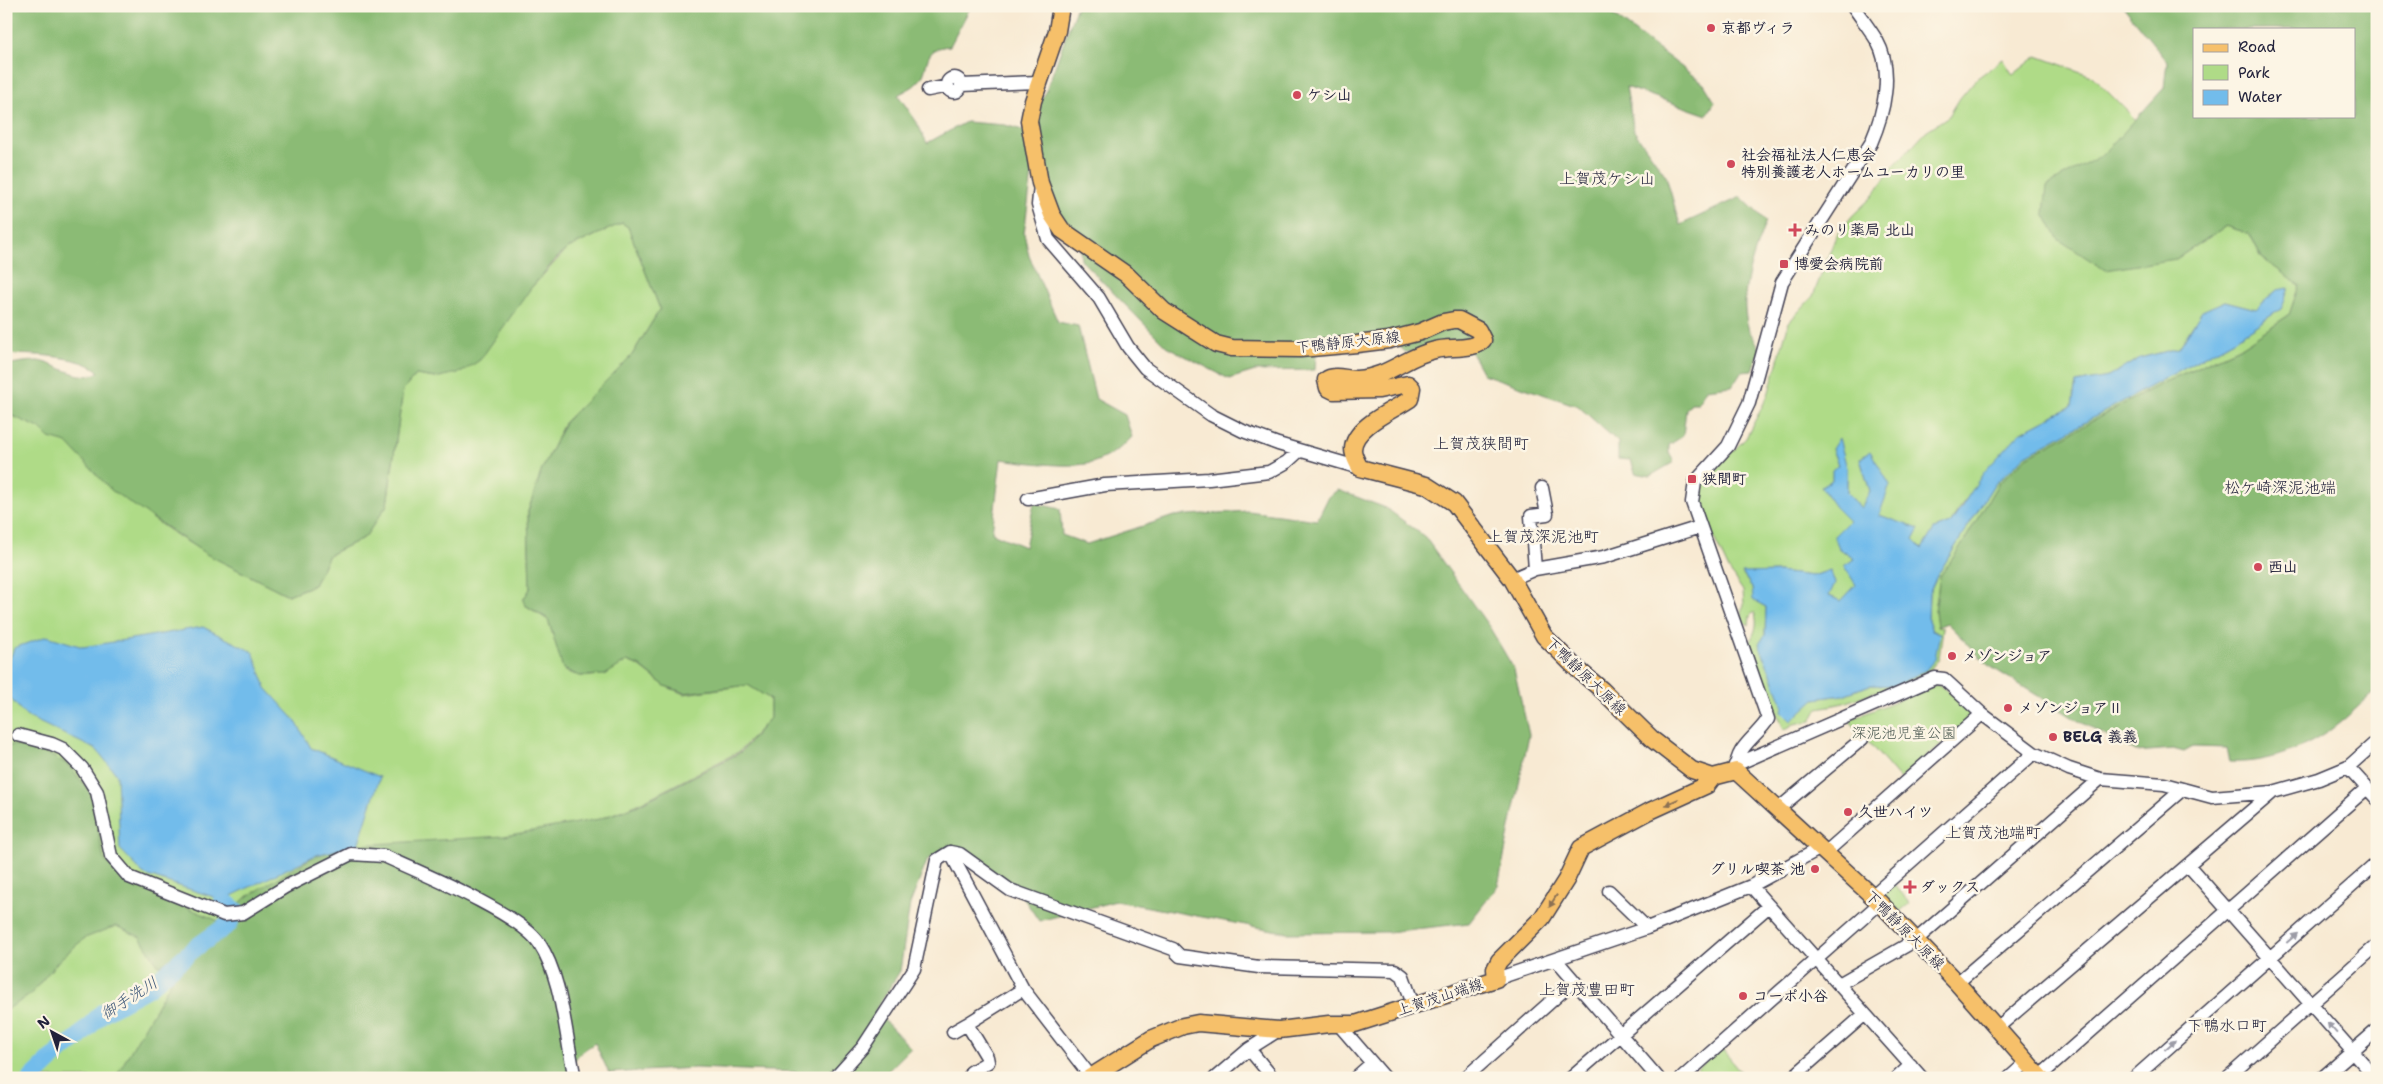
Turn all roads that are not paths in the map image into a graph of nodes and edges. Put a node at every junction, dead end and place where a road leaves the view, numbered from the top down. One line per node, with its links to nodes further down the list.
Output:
1 (1061, 6): 3 (main road, 下鴨静原大原線)
2 (1853, 6): 10 (street)
3 (1039, 82): 4 (street); 5 (main road, 下鴨静原大原線)
4 (928, 90)
5 (1040, 183): 6 (street); 7 (main road, 下鴨静原大原線)
6 (1299, 451): 7 (street); 9 (street)
7 (1360, 468): 12 (main road, 下鴨静原大原線)
8 (1542, 488): 11 (street)
9 (1028, 499)
10 (1700, 527): 11 (street); 19 (street)
11 (1535, 569): 12 (street)
12 (1512, 579): 20 (main road, 下鴨静原大原線)
13 (1982, 714): 17 (street); 19 (street); 26 (street)
14 (18, 735): 63 (street)
15 (1862, 739): 25 (street)
16 (2377, 741): 18 (street)
17 (2034, 754): 21 (street); 32 (street)
18 (2348, 767): 23 (street); 24 (street)
19 (1735, 768): 20 (main road); 25 (main road, 下鴨静原大原線)
20 (1713, 777): 41 (main road, 上賀茂山端線, one-way to 41)
21 (2100, 779): 22 (street); 36 (street)
22 (2183, 789): 23 (street); 43 (street)
23 (2273, 792): 29 (street)
24 (2373, 793): 34 (street)
25 (1777, 810): 26 (main road, 下鴨静原大原線)
26 (1822, 851): 30 (street); 32 (main road, 下鴨静原大原線)
27 (950, 852): 45 (street); 47 (street); 64 (street)
28 (2377, 863): 38 (street, one-way to 28)
29 (2188, 865): 34 (street); 51 (street)
30 (1751, 886): 33 (street); 35 (street)
31 (1609, 891): 35 (street)
32 (1876, 900): 36 (main road, 下鴨静原大原線); 39 (street)
33 (1768, 906): 39 (street); 55 (street)
34 (2227, 911): 38 (street); 62 (street)
35 (1647, 928): 40 (street)
36 (1916, 940): 43 (main road, 下鴨静原大原線); 44 (street)
37 (2377, 945): 46 (street)
38 (2270, 957): 46 (street); 78 (street, one-way to 38)
39 (1816, 959): 44 (street); 73 (street)
40 (1556, 960): 41 (street); 42 (street)
41 (1496, 979): 47 (main road, 上賀茂山端線)
42 (1574, 981): 55 (street); 70 (street)
43 (1957, 982): 51 (main road, 下鴨静原大原線)
44 (1839, 984): 48 (street)
45 (1023, 989): 49 (street); 61 (street)
46 (2311, 1004): 57 (street, one-way to 46); 79 (street)
47 (1414, 1007): 50 (main road, 上賀茂山端線)
48 (1865, 1014): 60 (street); 74 (street)
49 (967, 1024): 54 (street); 65 (street)
50 (1340, 1026): 52 (main road, 上賀茂山端線); 59 (street)
51 (1997, 1028): 58 (main road, 下鴨静原大原線)
52 (1279, 1030): 56 (street); 61 (main road, 上賀茂山端線)
53 (2377, 1030): 57 (street)
54 (953, 1032)
55 (1621, 1035): 71 (street); 72 (street)
56 (1249, 1049): 66 (street); 67 (street)
57 (2352, 1051): 80 (street); 81 (street)
58 (2028, 1062): 62 (main road, 下鴨静原大原線); 77 (street)
59 (1372, 1063): 68 (street); 69 (street)
60 (1911, 1065): 75 (street); 76 (street)
61 (1090, 1077)
62 (2041, 1077)
63 (575, 1078)
64 (835, 1078)
65 (974, 1078)
66 (1215, 1078)
67 (1273, 1078)
68 (1355, 1078)
69 (1385, 1078)
70 (1465, 1078)
71 (1571, 1078)
72 (1658, 1078)
73 (1682, 1078)
74 (1792, 1078)
75 (1897, 1078)
76 (1922, 1078)
77 (2010, 1078)
78 (2134, 1078)
79 (2227, 1078)
80 (2322, 1078)
81 (2376, 1078)

